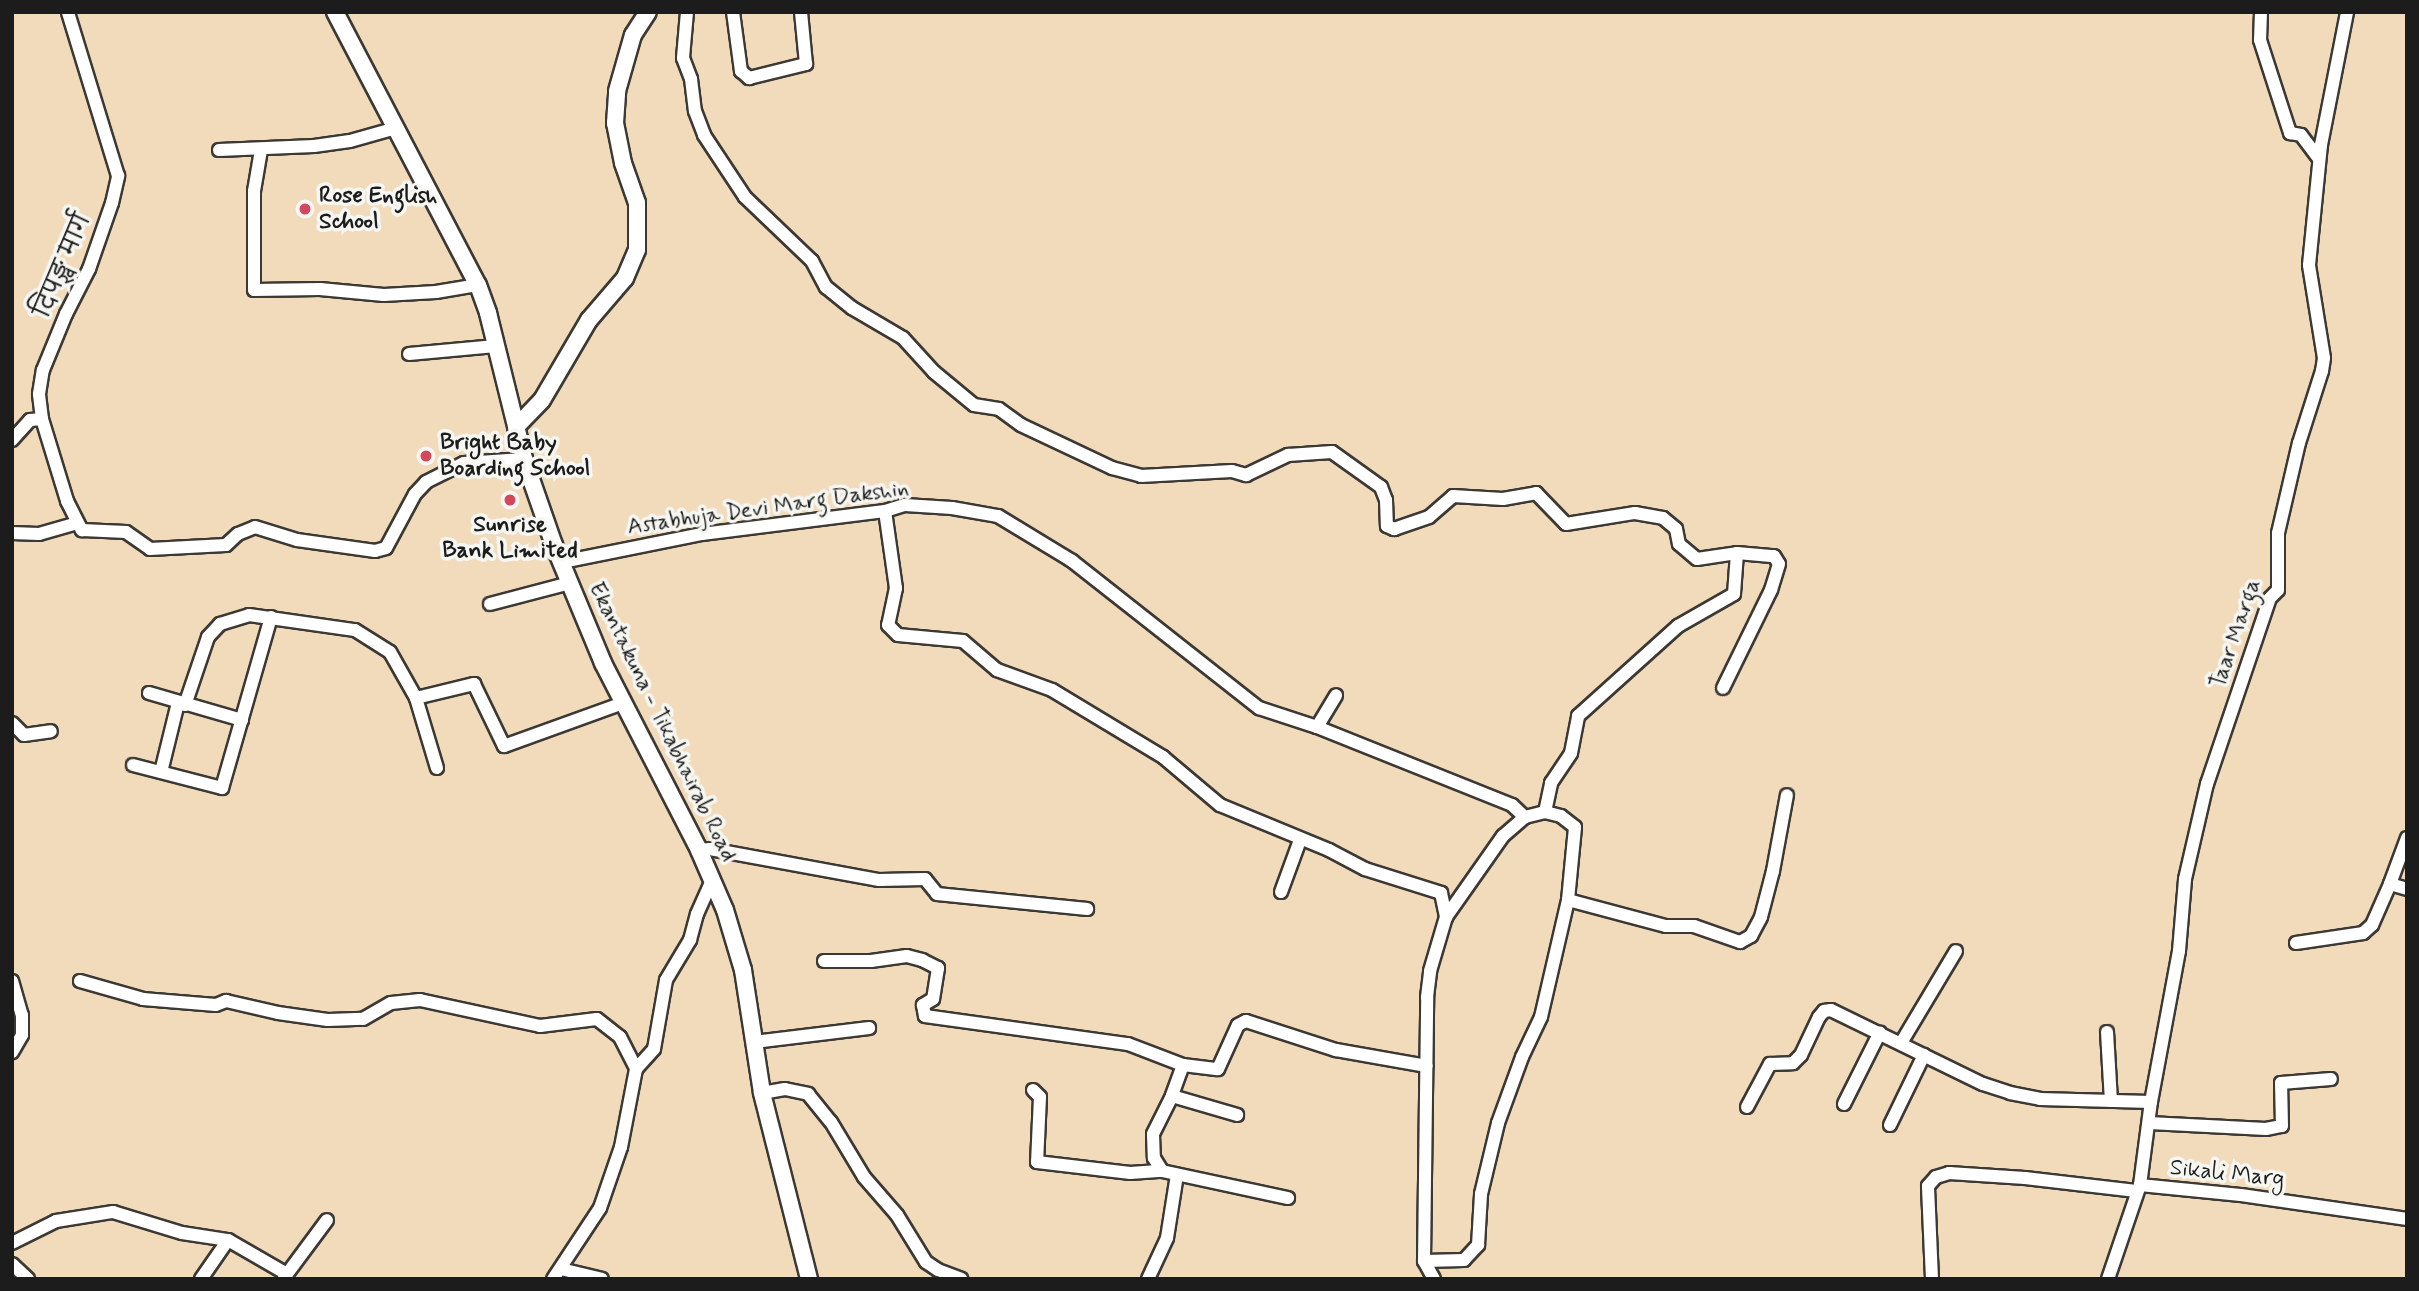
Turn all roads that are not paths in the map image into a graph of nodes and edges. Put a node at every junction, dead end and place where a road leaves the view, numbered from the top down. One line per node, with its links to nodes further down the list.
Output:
1 (68, 12): 16 (street, दिपङ्ख मार्ग)
2 (335, 12): 9 (main road, Ekantakuna - Tikabhairab Road)
3 (648, 12): 17 (main road)
4 (687, 12): 23 (street)
5 (733, 12): 6 (street)
6 (801, 12)
7 (2261, 12): 12 (street)
8 (2347, 12): 12 (street, Taar Marga)
9 (396, 128): 11 (street); 13 (main road, Ekantakuna - Tikabhairab Road)
10 (219, 150): 11 (street)
11 (261, 150): 13 (street)
12 (2319, 159): 75 (street, Taar Marga)
13 (478, 285): 14 (main road, Ekantakuna - Tikabhairab Road)
14 (496, 346): 15 (street); 17 (main road, Ekantakuna - Tikabhairab Road)
15 (409, 354)
16 (42, 419): 18 (street); 21 (street, दिपङ्ख मार्ग)
17 (516, 427): 19 (main road, Ekantakuna - Tikabhairab Road)
18 (12, 440)
19 (524, 459): 21 (street); 24 (main road, Ekantakuna - Tikabhairab Road)
20 (884, 511): 24 (street, Astabhuja Devi Marg Dakshin); 36 (street, Astabhuja Devi Marg Dakshin); 45 (street)
21 (77, 523): 22 (street)
22 (12, 533)
23 (1737, 553): 28 (street); 42 (street)
24 (562, 562): 25 (main road, Ekantakuna - Tikabhairab Road)
25 (570, 583): 26 (street); 32 (main road, Ekantakuna - Tikabhairab Road)
26 (490, 604)
27 (271, 617): 31 (street); 33 (street); 34 (street)
28 (1723, 688)
29 (149, 693): 33 (street)
30 (1336, 695): 36 (street)
31 (416, 698): 32 (street); 39 (street)
32 (623, 703): 46 (main road, Ekantakuna - Tikabhairab Road)
33 (181, 704): 34 (street); 40 (street)
34 (242, 720): 40 (street)
35 (12, 723): 37 (street)
36 (1317, 727): 43 (street, Astabhuja Devi Marg Dakshin)
37 (51, 731)
38 (132, 765): 40 (street)
39 (437, 768)
40 (161, 772)
41 (1787, 795): 51 (street)
42 (1545, 812): 43 (street); 51 (street)
43 (1525, 817): 53 (street)
44 (2407, 838): 48 (street)
45 (1300, 840): 50 (street); 53 (street)
46 (699, 850): 47 (main road, Ekantakuna - Tikabhairab Road); 52 (street)
47 (712, 880): 63 (main road, Ekantakuna - Tikabhairab Road); 69 (street)
48 (2390, 884): 49 (street); 54 (street)
49 (2407, 889)
50 (1281, 892)
51 (1569, 900): 89 (street)
52 (1087, 909)
53 (1446, 917): 68 (street)
54 (2296, 943)
55 (1956, 951): 64 (street)
56 (824, 961): 67 (street)
57 (12, 981): 59 (street)
58 (80, 981): 69 (street)
59 (17, 1011): 65 (street)
60 (869, 1028): 63 (street)
61 (1880, 1032): 64 (street); 76 (street); 77 (street)
62 (2107, 1032): 74 (street)
63 (754, 1042): 72 (main road, Ekantakuna - Tikabhairab Road)
64 (1901, 1042): 66 (street)
65 (12, 1052)
66 (1924, 1055): 74 (street); 80 (street)
67 (1183, 1065): 68 (street); 73 (street)
68 (1427, 1066): 89 (street)
69 (636, 1069): 91 (street)
70 (2331, 1079): 79 (street)
71 (1033, 1090): 81 (street)
72 (762, 1093): 96 (main road, Ekantakuna - Tikabhairab Road); 97 (street)
73 (1172, 1096): 78 (street); 81 (street)
74 (2111, 1101): 75 (street)
75 (2151, 1102): 79 (street, Taar Marga)
76 (1844, 1104)
77 (1747, 1107)
78 (1237, 1115)
79 (2149, 1123): 83 (street, Taar Marga)
80 (1890, 1125)
81 (1162, 1171): 82 (street)
82 (1177, 1175): 84 (street); 98 (street)
83 (2138, 1188): 85 (street, Sikali Marg); 100 (street); 101 (street, Sikali Marg)
84 (1288, 1198)
85 (2407, 1219)
86 (327, 1220): 92 (street)
87 (228, 1240): 88 (street); 92 (street); 94 (street)
88 (12, 1243)
89 (1424, 1261): 99 (street)
90 (12, 1264): 93 (street)
91 (557, 1274): 95 (street)
92 (285, 1276)
93 (28, 1279)
94 (201, 1279)
95 (601, 1279)
96 (809, 1279)
97 (961, 1279)
98 (1148, 1279)
99 (1434, 1279)
100 (1932, 1279)
101 (2108, 1279)

